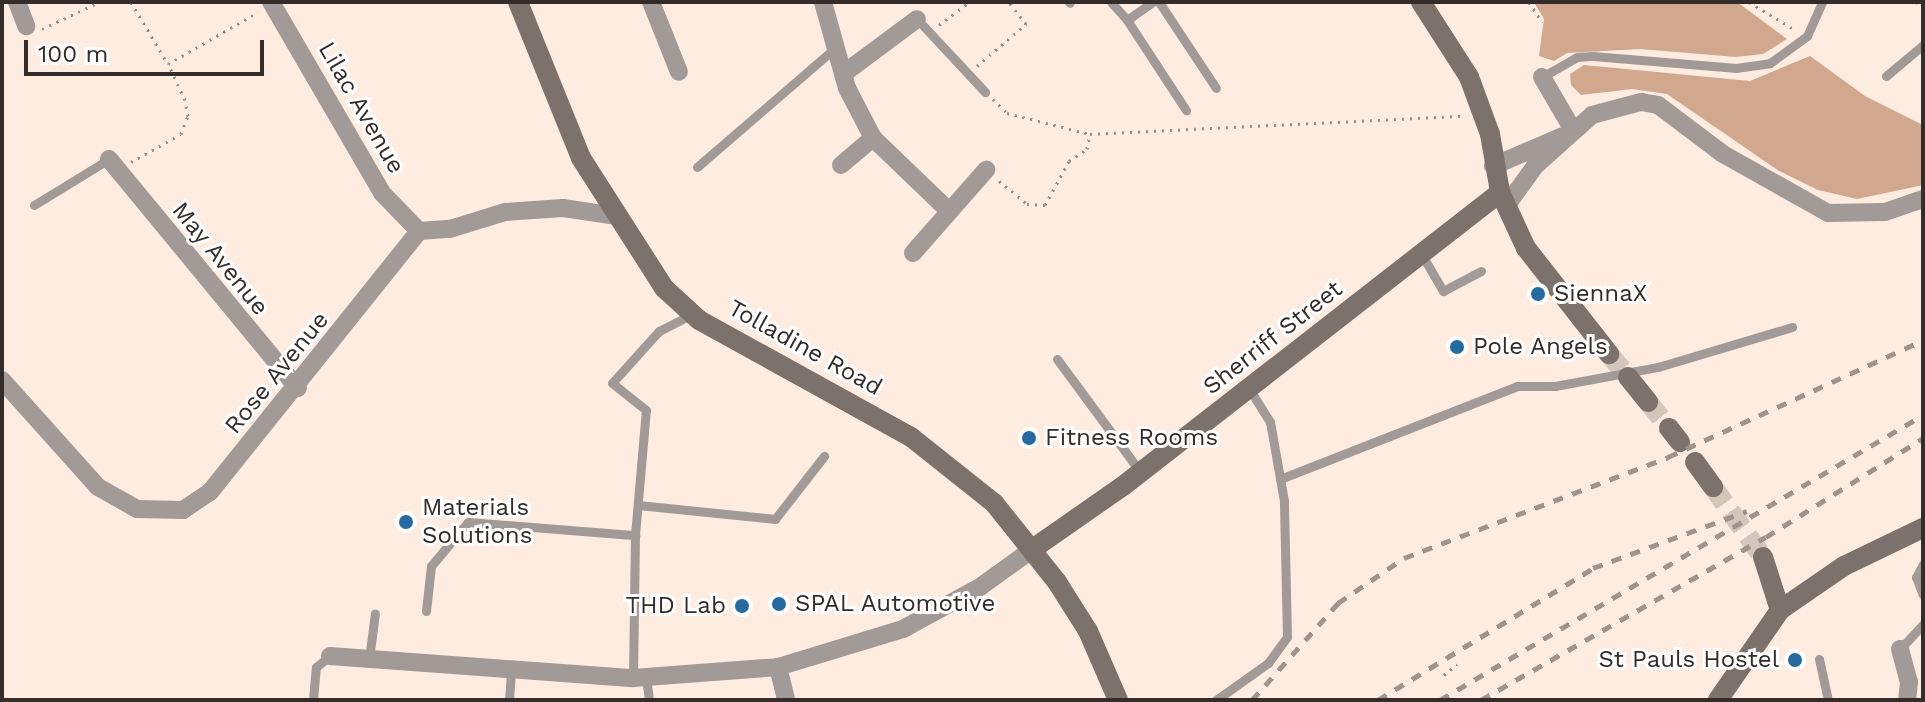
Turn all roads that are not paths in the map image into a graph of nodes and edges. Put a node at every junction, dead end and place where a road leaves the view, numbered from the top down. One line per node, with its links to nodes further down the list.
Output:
1 (17, 2): 13 (street)
2 (518, 2): 34 (main road, Tolladine Road)
3 (651, 2): 16 (street)
4 (823, 2): 15 (street)
5 (1111, 2): 11 (lane)
6 (1153, 2): 11 (lane)
7 (1159, 2): 20 (lane)
8 (1421, 2): 27 (main road)
9 (1822, 2): 19 (lane)
10 (273, 3): 35 (street, Lilac Avenue)
11 (1127, 20): 22 (lane)
12 (923, 25): 17 (street); 21 (lane)
13 (26, 26)
14 (1923, 45): 18 (lane)
15 (835, 48): 17 (street); 28 (lane)
16 (679, 72)
17 (843, 74): 24 (street)
18 (1886, 76)
19 (1542, 77): 23 (street)
20 (1216, 88)
21 (985, 92)
22 (1186, 110)
23 (1571, 132): 27 (street); 30 (street); 31 (street)
24 (873, 138): 26 (street); 33 (street)
25 (113, 164): 32 (lane); 45 (street, May Avenue)
26 (841, 165)
27 (1493, 166): 30 (main road)
28 (697, 167)
29 (986, 170): 33 (street)
30 (1504, 199): 37 (main road, Sherriff Street); 41 (main road)
31 (1923, 199)
32 (34, 205)
33 (949, 211): 36 (street)
34 (617, 216): 35 (street); 39 (main road, Tolladine Road)
35 (419, 231): 45 (street, Rose Avenue)
36 (913, 253)
37 (1422, 255): 38 (lane); 46 (main road, Sherriff Street)
38 (1481, 271)
39 (693, 314): 53 (lane); 56 (main road, Tolladine Road)
40 (1792, 327): 51 (lane)
41 (1609, 354)
42 (1057, 359): 50 (lane)
43 (1628, 377): 47 (main road)
44 (2, 380): 45 (street, Rose Avenue)
45 (298, 388)
46 (1249, 389): 50 (main road, Sherriff Street); 51 (lane)
47 (1648, 402)
48 (824, 456): 53 (lane)
49 (1695, 462): 52 (main road)
50 (1141, 473): 56 (main road, Sherriff Street)
51 (1280, 479): 78 (lane)
52 (1713, 487)
53 (638, 505): 55 (lane)
54 (1923, 528): 60 (main road)
55 (635, 535): 61 (lane); 71 (lane)
56 (1034, 548): 69 (street); 77 (main road, Tolladine Road)
57 (1763, 557): 60 (main road)
58 (1923, 564): 59 (lane)
59 (1923, 595)
60 (1780, 610): 68 (main road)
61 (426, 611)
62 (375, 613): 66 (lane)
63 (1922, 627): 64 (lane)
64 (1900, 649): 82 (street)
65 (330, 656): 66 (street); 73 (lane)
66 (369, 659): 70 (street)
67 (1819, 659): 81 (lane)
68 (1740, 663): 79 (main road); 80 (main road)
69 (778, 667): 71 (street); 76 (street)
70 (511, 668): 71 (street); 72 (lane)
71 (640, 678): 75 (lane)
72 (509, 699): 74 (lane)
73 (313, 700)
74 (520, 700)
75 (649, 700)
76 (786, 700)
77 (1118, 700)
78 (1216, 700)
79 (1718, 700)
80 (1735, 700)
81 (1828, 700)
82 (1907, 700)

